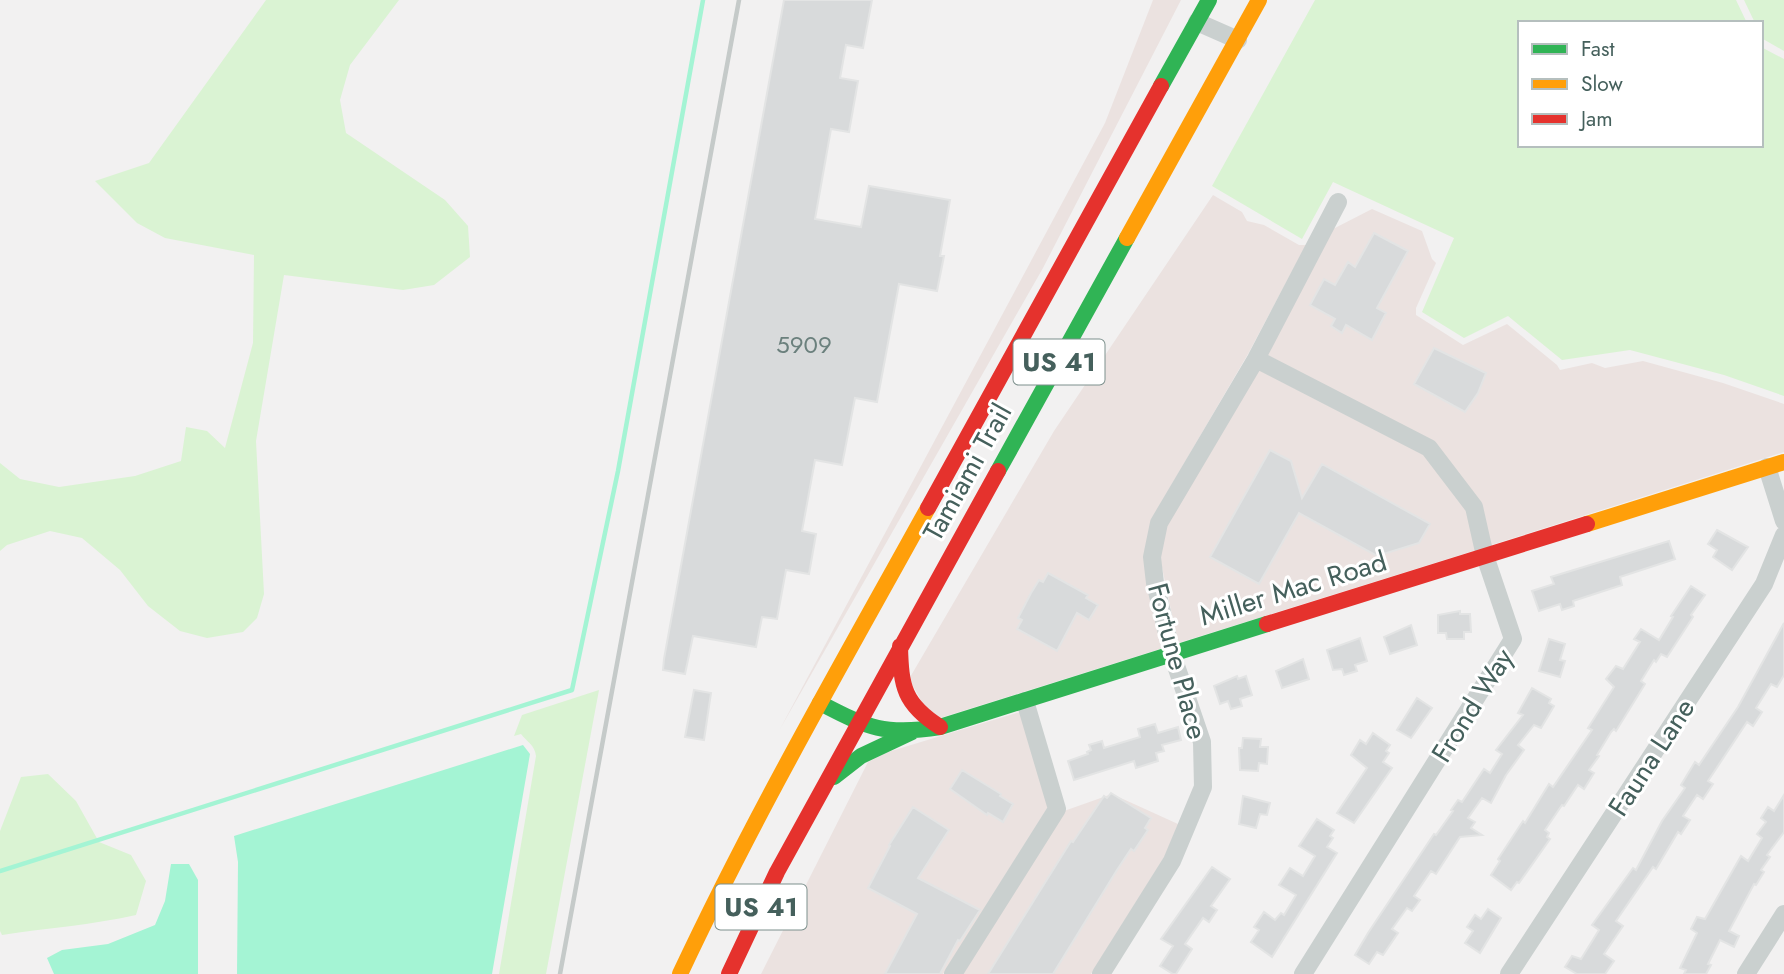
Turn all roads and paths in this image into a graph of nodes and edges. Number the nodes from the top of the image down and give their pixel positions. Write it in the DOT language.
graph roads {
  1 [pos="1209,0"];
  2 [pos="1259,0"];
  3 [pos="1197,22"];
  4 [pos="1238,40"];
  5 [pos="1338,202"];
  6 [pos="1255,359"];
  7 [pos="1775,464"];
  8 [pos="1784,521"];
  9 [pos="1784,535"];
  10 [pos="1485,556"];
  11 [pos="901,646"];
  12 [pos="1172,654"];
  13 [pos="1025,701"];
  14 [pos="820,703"];
  15 [pos="858,723"];
  16 [pos="940,727"];
  17 [pos="912,732"];
  18 [pos="824,785"];
  19 [pos="1784,914"];
  20 [pos="680,974"];
  21 [pos="729,974"];
  22 [pos="953,974"];
  23 [pos="1101,974"];
  24 [pos="1303,974"];
  25 [pos="1509,974"];
  26 [pos="1746,974"];
  1 -- 3 [label="main road, Tamiami Trail / US 41"];
  2 -- 4 [label="main road, Tamiami Trail / US 41"];
  3 -- 4 [label="street"];
  3 -- 14 [label="main road, Tamiami Trail / US 41"];
  4 -- 11 [label="main road, Tamiami Trail / US 41"];
  5 -- 6 [label="street, Fortune Place"];
  6 -- 10 [label="street, Frond Way"];
  6 -- 12 [label="street, Fortune Place"];
  7 -- 8 [label="street"];
  7 -- 10 [label="main road, Miller Mac Road"];
  9 -- 25 [label="street, Fauna Lane"];
  10 -- 12 [label="main road, Miller Mac Road"];
  10 -- 24 [label="street, Frond Way"];
  11 -- 15 [label="main road, Tamiami Trail / US 41"];
  11 -- 16 [label="main road"];
  12 -- 13 [label="main road, Miller Mac Road"];
  12 -- 23 [label="street, Fortune Place"];
  13 -- 16 [label="main road, Miller Mac Road"];
  13 -- 22 [label="street"];
  14 -- 15 [label="main road, Miller Mac Road"];
  14 -- 20 [label="main road, Tamiami Trail / US 41"];
  15 -- 17 [label="main road, Miller Mac Road"];
  15 -- 18 [label="main road, Tamiami Trail / US 41"];
  16 -- 17 [label="main road, Miller Mac Road"];
  17 -- 18 [label="main road"];
  18 -- 21 [label="main road, Tamiami Trail / US 41"];
  19 -- 26 [label="street"];
}
